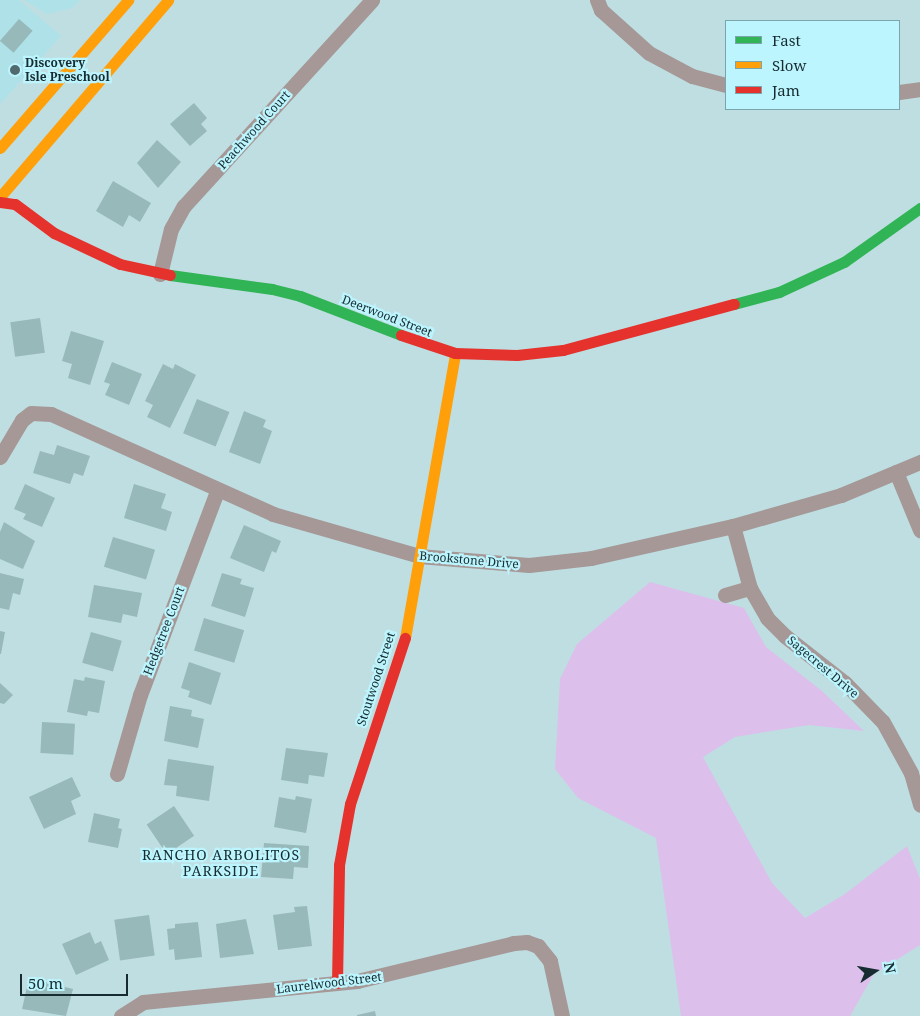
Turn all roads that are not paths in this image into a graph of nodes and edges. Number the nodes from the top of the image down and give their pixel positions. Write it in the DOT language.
graph roads {
  1 [pos="128,0"];
  2 [pos="168,0"];
  3 [pos="372,0"];
  4 [pos="596,0"];
  5 [pos="725,84"];
  6 [pos="920,89"];
  7 [pos="900,92"];
  8 [pos="0,148"];
  9 [pos="10,177"];
  10 [pos="0,196"];
  11 [pos="0,202"];
  12 [pos="16,204"];
  13 [pos="920,208"];
  14 [pos="160,274"];
  15 [pos="455,353"];
  16 [pos="0,456"];
  17 [pos="920,462"];
  18 [pos="896,472"];
  19 [pos="218,491"];
  20 [pos="733,526"];
  21 [pos="920,530"];
  22 [pos="419,556"];
  23 [pos="750,588"];
  24 [pos="725,596"];
  25 [pos="117,774"];
  26 [pos="920,805"];
  27 [pos="336,984"];
  28 [pos="121,1016"];
  29 [pos="562,1016"];
  1 -- 8 [label="street"];
  2 -- 9 [label="street"];
  3 -- 14 [label="street, Peachwood Court"];
  4 -- 5 [label="street"];
  6 -- 7 [label="street"];
  9 -- 10 [label="street"];
  9 -- 12 [label="street"];
  11 -- 12 [label="street"];
  12 -- 14 [label="street, Deerwood Street"];
  13 -- 15 [label="street, Deerwood Street"];
  14 -- 15 [label="street, Deerwood Street"];
  15 -- 22 [label="street, Stoutwood Street"];
  16 -- 19 [label="street, Brookstone Drive"];
  17 -- 18 [label="street, Brookstone Drive"];
  18 -- 20 [label="street, Brookstone Drive"];
  18 -- 21 [label="street"];
  19 -- 22 [label="street, Brookstone Drive"];
  19 -- 25 [label="street, Hedgetree Court"];
  20 -- 22 [label="street, Brookstone Drive"];
  20 -- 23 [label="street, Sagecrest Drive"];
  22 -- 27 [label="street, Stoutwood Street"];
  23 -- 24 [label="street"];
  23 -- 26 [label="street, Sagecrest Drive"];
  27 -- 28 [label="street, Laurelwood Street"];
  27 -- 29 [label="street, Laurelwood Street"];
}
